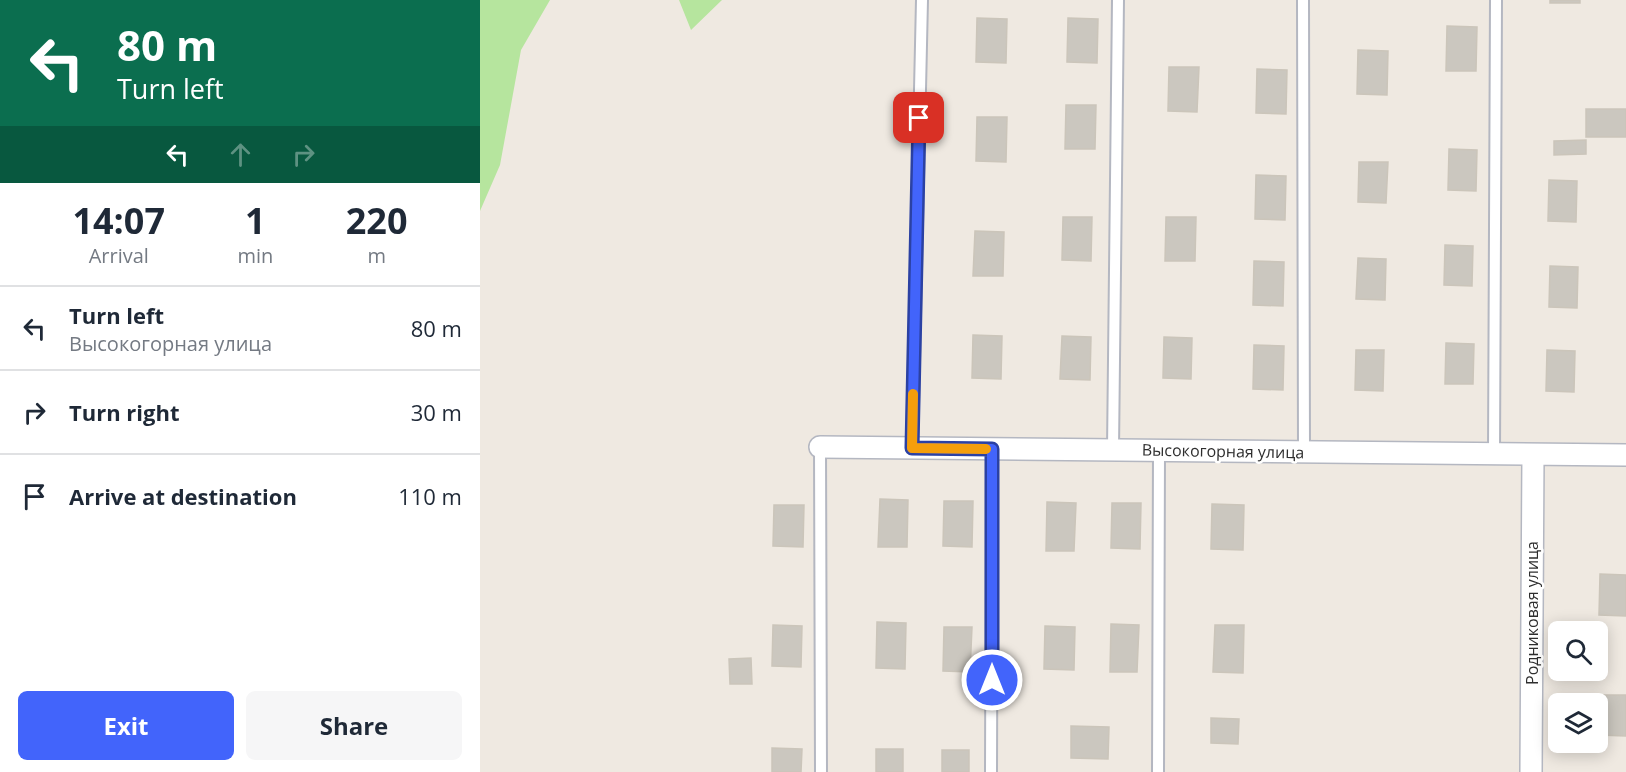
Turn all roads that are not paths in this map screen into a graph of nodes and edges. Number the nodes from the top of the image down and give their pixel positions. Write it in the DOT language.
graph roads {
  1 [pos="922,0"];
  2 [pos="1118,0"];
  3 [pos="1303,0"];
  4 [pos="1496,0"];
  5 [pos="820,447"];
  6 [pos="912,448"];
  7 [pos="992,449"];
  8 [pos="1113,450"];
  9 [pos="1160,451"];
  10 [pos="1304,452"];
  11 [pos="1494,454"];
  12 [pos="1533,454"];
  13 [pos="1626,455"];
  14 [pos="821,772"];
  15 [pos="991,772"];
  16 [pos="1158,772"];
  17 [pos="1531,772"];
  1 -- 6 [label="lane"];
  2 -- 8 [label="lane"];
  3 -- 10 [label="lane"];
  4 -- 11 [label="lane"];
  5 -- 6 [label="street, Высокогорная улица"];
  5 -- 14 [label="lane"];
  6 -- 7 [label="street, Высокогорная улица"];
  7 -- 8 [label="street, Высокогорная улица"];
  7 -- 15 [label="lane"];
  8 -- 9 [label="street, Высокогорная улица"];
  9 -- 10 [label="street, Высокогорная улица"];
  9 -- 16 [label="lane"];
  10 -- 11 [label="street, Высокогорная улица"];
  11 -- 12 [label="street, Высокогорная улица"];
  12 -- 13 [label="street, Высокогорная улица"];
  12 -- 17 [label="street, Родниковая улица"];
}
